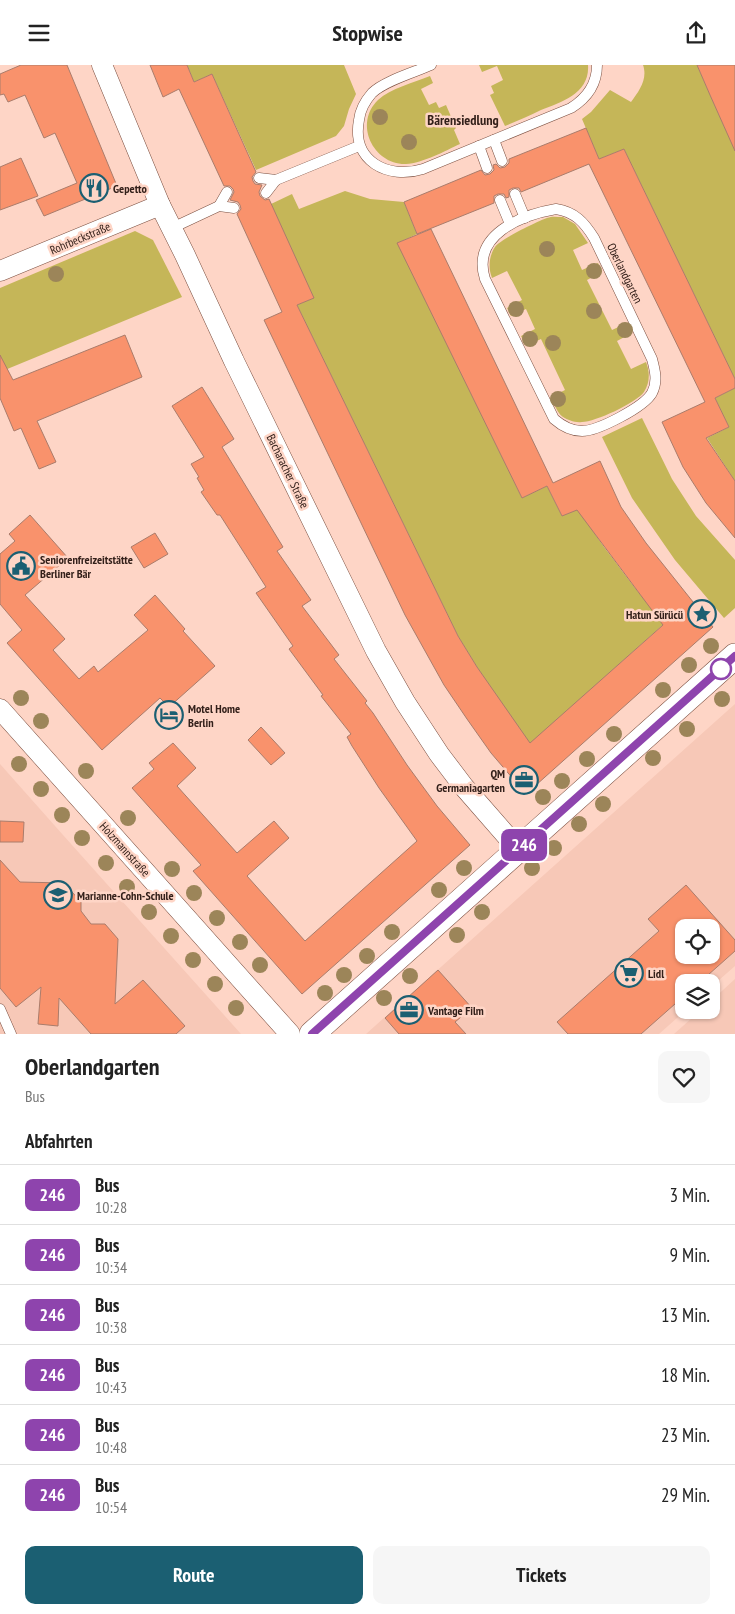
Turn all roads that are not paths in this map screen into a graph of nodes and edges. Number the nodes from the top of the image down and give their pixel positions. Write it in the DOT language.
graph roads {
  1 [pos="102,65"];
  2 [pos="431,65"];
  3 [pos="598,65"];
  4 [pos="494,140"];
  5 [pos="359,146"];
  6 [pos="478,146"];
  7 [pos="502,161"];
  8 [pos="487,168"];
  9 [pos="259,178"];
  10 [pos="276,180"];
  11 [pos="227,192"];
  12 [pos="266,193"];
  13 [pos="515,194"];
  14 [pos="500,200"];
  15 [pos="160,205"];
  16 [pos="219,206"];
  17 [pos="234,208"];
  18 [pos="525,218"];
  19 [pos="510,224"];
  20 [pos="172,228"];
  21 [pos="0,271"];
  22 [pos="735,656"];
  23 [pos="0,709"];
  24 [pos="519,849"];
  25 [pos="0,1009"];
  26 [pos="11,1034"];
  27 [pos="290,1034"];
  28 [pos="312,1034"];
  1 -- 15 [label="street, Bacharacher Straße"];
  2 -- 5 [label="lane"];
  3 -- 4 [label="lane"];
  4 -- 6 [label="lane"];
  4 -- 7 [label="lane"];
  5 -- 6 [label="lane"];
  5 -- 10 [label="lane"];
  6 -- 8 [label="lane"];
  9 -- 10 [label="lane"];
  10 -- 12 [label="lane"];
  11 -- 16 [label="lane"];
  13 -- 18 [label="lane"];
  14 -- 19 [label="lane"];
  15 -- 20 [label="street, Bacharacher Straße"];
  15 -- 21 [label="street, Rohrbeckstraße"];
  16 -- 17 [label="lane"];
  16 -- 20 [label="lane"];
  18 -- 19 [label="lane, Oberlandgarten"];
  18 -- 19 [label="lane, Oberlandgarten"];
  20 -- 24 [label="street, Bacharacher Straße"];
  22 -- 24 [label="street"];
  23 -- 27 [label="street, Holzmannstraße"];
  24 -- 28 [label="street"];
  25 -- 26 [label="lane"];
}
